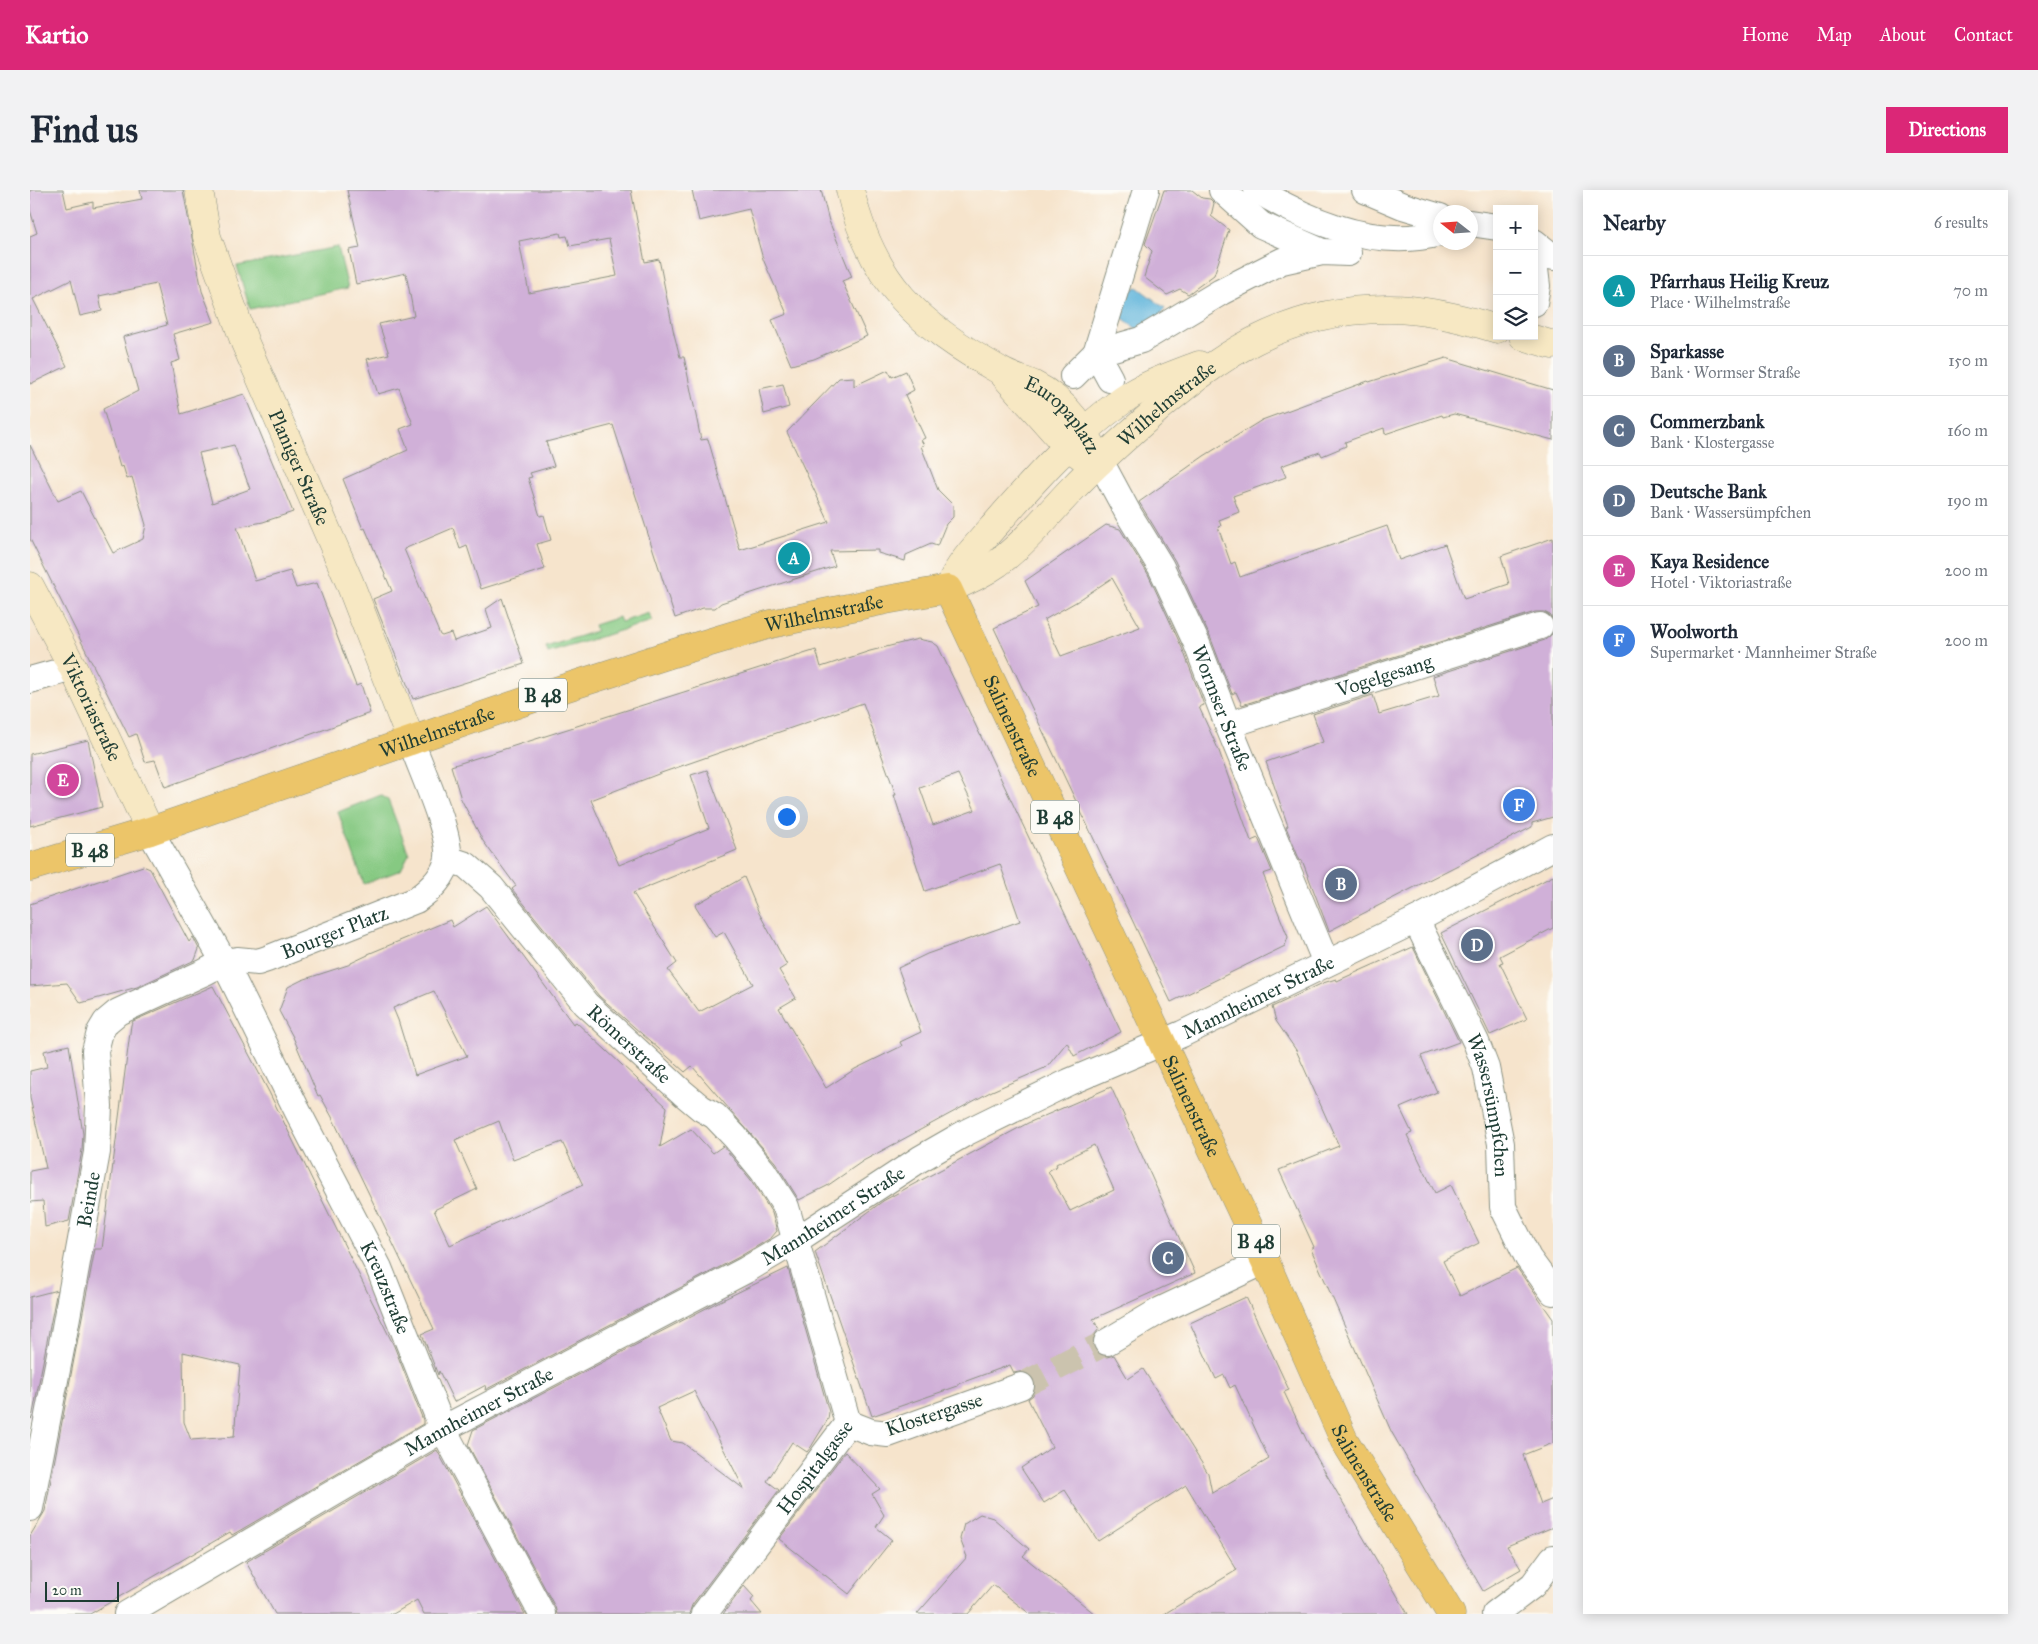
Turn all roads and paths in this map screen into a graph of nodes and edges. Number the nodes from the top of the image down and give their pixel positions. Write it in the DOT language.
graph roads {
  1 [pos="199,190"];
  2 [pos="850,190"];
  3 [pos="1146,190"];
  4 [pos="1222,190"];
  5 [pos="1257,190"];
  6 [pos="1365,190"];
  7 [pos="1402,206"];
  8 [pos="1433,215"];
  9 [pos="1478,224"];
  10 [pos="1493,226"];
  11 [pos="1433,235"];
  12 [pos="1394,239"];
  13 [pos="1538,245"];
  14 [pos="1322,252"];
  15 [pos="1348,252"];
  16 [pos="1553,257"];
  17 [pos="1493,328"];
  18 [pos="1537,340"];
  19 [pos="1553,345"];
  20 [pos="1096,353"];
  21 [pos="1228,354"];
  22 [pos="1073,376"];
  23 [pos="1110,379"];
  24 [pos="1076,439"];
  25 [pos="1100,461"];
  26 [pos="970,553"];
  27 [pos="30,586"];
  28 [pos="948,589"];
  29 [pos="906,596"];
  30 [pos="1540,626"];
  31 [pos="73,668"];
  32 [pos="30,680"];
  33 [pos="1228,725"];
  34 [pos="411,741"];
  35 [pos="150,831"];
  36 [pos="1553,847"];
  37 [pos="448,859"];
  38 [pos="30,868"];
  39 [pos="1416,920"];
  40 [pos="224,962"];
  41 [pos="1326,963"];
  42 [pos="1162,1044"];
  43 [pos="795,1241"];
  44 [pos="1265,1261"];
  45 [pos="1553,1292"];
  46 [pos="1107,1342"];
  47 [pos="1021,1386"];
  48 [pos="848,1423"];
  49 [pos="443,1429"];
  50 [pos="30,1508"];
  51 [pos="1553,1558"];
  52 [pos="127,1614"];
  53 [pos="542,1614"];
  54 [pos="704,1614"];
  55 [pos="1451,1614"];
  56 [pos="1495,1614"];
  1 -- 34 [label="street, Planiger Straße"];
  2 -- 24 [label="street, Europaplatz"];
  3 -- 20 [label="street"];
  4 -- 14 [label="street"];
  5 -- 12 [label="street"];
  6 -- 7 [label="street"];
  7 -- 8 [label="street"];
  7 -- 12 [label="street"];
  9 -- 10 [label="street"];
  11 -- 12 [label="street"];
  13 -- 16 [label="street"];
  14 -- 15 [label="street"];
  14 -- 20 [label="street"];
  17 -- 21 [label="street, Wilhelmstraße"];
  18 -- 19 [label="street"];
  20 -- 22 [label="street"];
  20 -- 23 [label="street"];
  21 -- 24 [label="street, Wilhelmstraße"];
  21 -- 25 [label="street, Wilhelmstraße"];
  24 -- 25 [label="street, Europaplatz"];
  24 -- 26 [label="street, Wilhelmstraße"];
  25 -- 28 [label="street, Wilhelmstraße"];
  25 -- 33 [label="street, Wormser Straße"];
  26 -- 28 [label="street, Wilhelmstraße"];
  26 -- 29 [label="street, Wilhelmstraße"];
  27 -- 31 [label="street, Viktoriastraße"];
  28 -- 29 [label="main road, Wilhelmstraße / B 48"];
  28 -- 42 [label="main road, Salinenstraße / B 48"];
  29 -- 34 [label="main road, Wilhelmstraße / B 48"];
  30 -- 33 [label="street, Vogelgesang"];
  31 -- 32 [label="street"];
  31 -- 35 [label="street, Viktoriastraße"];
  33 -- 41 [label="street, Wormser Straße"];
  34 -- 35 [label="main road, Wilhelmstraße / B 48"];
  34 -- 37 [label="street"];
  35 -- 38 [label="main road, Wilhelmstraße / B 48"];
  35 -- 40 [label="street"];
  36 -- 39 [label="street, Mannheimer Straße"];
  37 -- 40 [label="street, Bourger Platz"];
  37 -- 43 [label="street, Römerstraße"];
  39 -- 41 [label="street, Mannheimer Straße"];
  39 -- 45 [label="street, Wassersümpfchen"];
  40 -- 49 [label="street, Kreuzstraße"];
  40 -- 50 [label="street, Beinde"];
  41 -- 42 [label="street, Mannheimer Straße"];
  42 -- 43 [label="street, Mannheimer Straße"];
  42 -- 44 [label="main road, Salinenstraße / B 48"];
  43 -- 48 [label="street, Hospitalgasse"];
  43 -- 49 [label="street, Mannheimer Straße"];
  44 -- 46 [label="street"];
  44 -- 55 [label="main road, Salinenstraße / B 48"];
  47 -- 48 [label="street, Klostergasse"];
  48 -- 54 [label="street, Hospitalgasse"];
  49 -- 52 [label="street, Mannheimer Straße"];
  49 -- 53 [label="street, Kreuzstraße"];
  51 -- 56 [label="street"];
}
